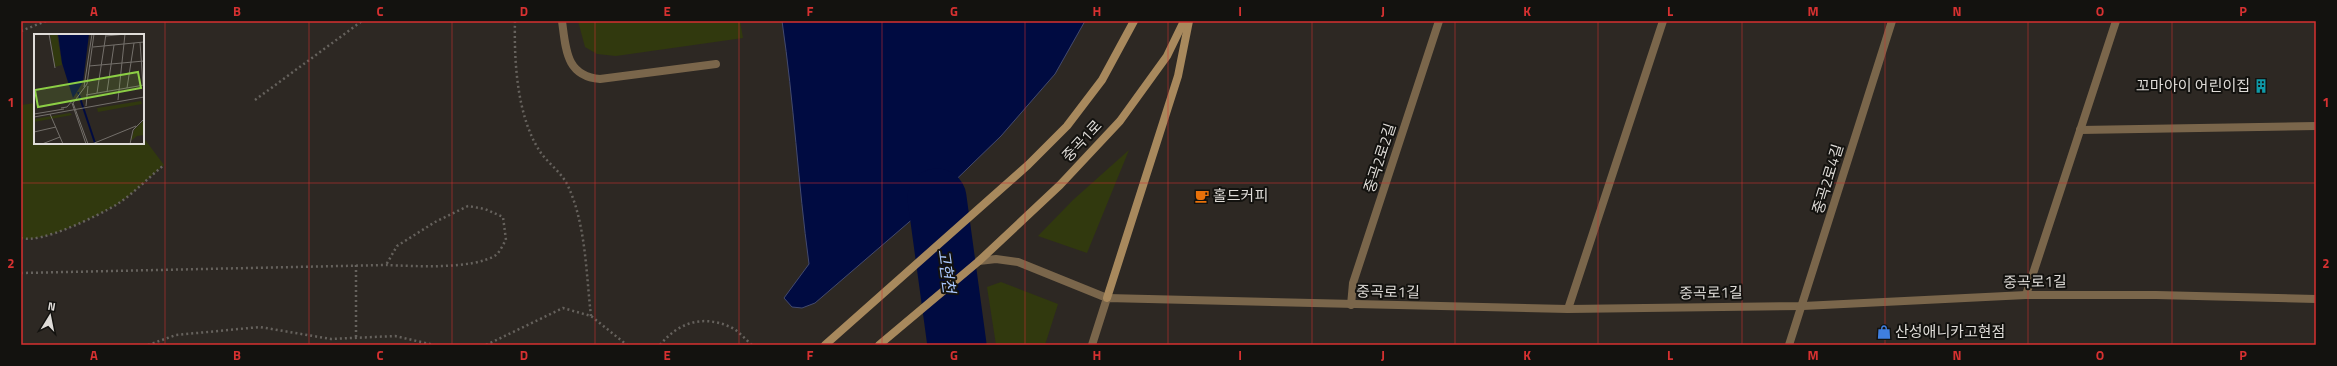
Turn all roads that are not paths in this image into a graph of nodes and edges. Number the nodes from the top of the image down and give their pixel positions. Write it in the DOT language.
graph roads {
  1 [pos="562,21"];
  2 [pos="1134,21"];
  3 [pos="1184,21"];
  4 [pos="1189,21"];
  5 [pos="1439,21"];
  6 [pos="1663,21"];
  7 [pos="1892,21"];
  8 [pos="2116,21"];
  9 [pos="716,64"];
  10 [pos="2316,126"];
  11 [pos="2080,130"];
  12 [pos="979,261"];
  13 [pos="2026,295"];
  14 [pos="1107,298"];
  15 [pos="2316,299"];
  16 [pos="1351,305"];
  17 [pos="1803,306"];
  18 [pos="1568,308"];
  19 [pos="825,345"];
  20 [pos="879,345"];
  21 [pos="1092,345"];
  22 [pos="1789,345"];
  1 -- 9 [label="street"];
  2 -- 19 [label="street, 중곡1로"];
  3 -- 12 [label="street, 중곡1로"];
  4 -- 14 [label="street"];
  5 -- 16 [label="street, 중곡2로2길"];
  6 -- 18 [label="street"];
  7 -- 17 [label="street, 중곡2로4길"];
  8 -- 11 [label="street"];
  10 -- 11 [label="street"];
  11 -- 13 [label="street"];
  12 -- 14 [label="street"];
  12 -- 20 [label="street, 중곡1로"];
  13 -- 15 [label="street, 중곡로1길"];
  13 -- 17 [label="street, 중곡로1길"];
  14 -- 16 [label="street, 중곡로1길"];
  14 -- 21 [label="street"];
  16 -- 18 [label="street, 중곡로1길"];
  17 -- 18 [label="street, 중곡로1길"];
  17 -- 22 [label="street, 중곡2로4길"];
}
